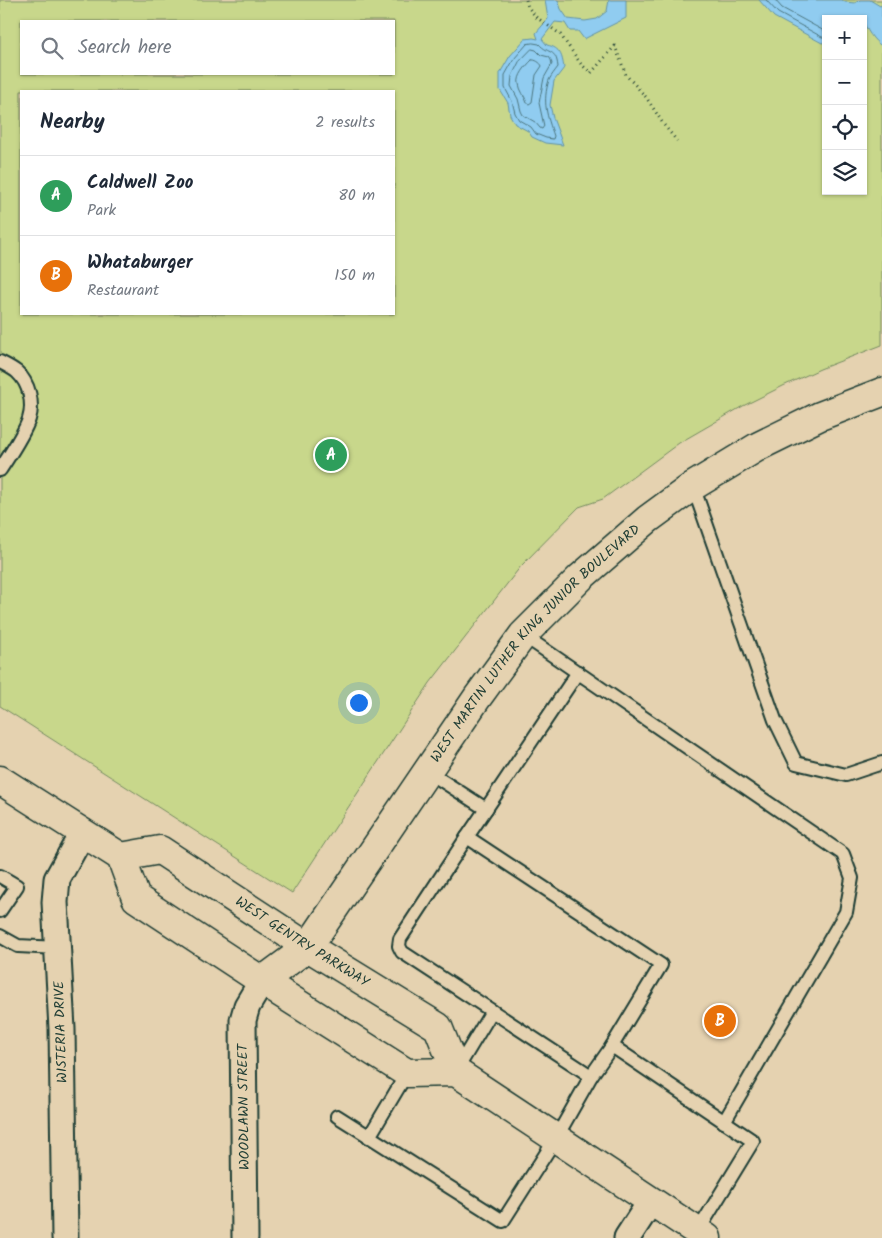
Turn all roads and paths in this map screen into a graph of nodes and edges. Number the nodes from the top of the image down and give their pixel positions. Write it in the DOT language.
graph roads {
  1 [pos="526,0"];
  2 [pos="676,141"];
  3 [pos="0,362"];
  4 [pos="882,392"];
  5 [pos="0,470"];
  6 [pos="693,486"];
  7 [pos="523,635"];
  8 [pos="578,672"];
  9 [pos="882,763"];
  10 [pos="427,771"];
  11 [pos="0,780"];
  12 [pos="486,809"];
  13 [pos="82,832"];
  14 [pos="467,837"];
  15 [pos="121,857"];
  16 [pos="0,876"];
  17 [pos="0,911"];
  18 [pos="0,936"];
  19 [pos="308,947"];
  20 [pos="58,948"];
  21 [pos="262,981"];
  22 [pos="492,1011"];
  23 [pos="612,1046"];
  24 [pos="456,1072"];
  25 [pos="407,1073"];
  26 [pos="592,1076"];
  27 [pos="336,1116"];
  28 [pos="724,1122"];
  29 [pos="369,1137"];
  30 [pos="556,1138"];
  31 [pos="650,1201"];
  32 [pos="702,1235"];
  33 [pos="65,1238"];
  34 [pos="245,1238"];
  35 [pos="626,1238"];
  1 -- 2 [label="path"];
  3 -- 5 [label="lane"];
  4 -- 6 [label="main road, WEST MARTIN LUTHER KING JUNIOR BOULEVARD"];
  6 -- 7 [label="main road, WEST MARTIN LUTHER KING JUNIOR BOULEVARD"];
  6 -- 9 [label="lane"];
  7 -- 8 [label="lane"];
  7 -- 10 [label="main road, WEST MARTIN LUTHER KING JUNIOR BOULEVARD"];
  8 -- 12 [label="lane"];
  8 -- 28 [label="lane"];
  10 -- 12 [label="lane"];
  10 -- 19 [label="main road, WEST MARTIN LUTHER KING JUNIOR BOULEVARD"];
  11 -- 13 [label="main road"];
  12 -- 14 [label="lane"];
  13 -- 15 [label="main road"];
  13 -- 20 [label="street, WISTERIA DRIVE"];
  14 -- 22 [label="lane"];
  14 -- 23 [label="lane"];
  15 -- 19 [label="main road, WEST GENTRY PARKWAY"];
  15 -- 21 [label="main road"];
  16 -- 17 [label="lane"];
  18 -- 20 [label="lane"];
  19 -- 21 [label="main road, WEST MARTIN LUTHER KING JUNIOR BOULEVARD"];
  19 -- 24 [label="main road, WEST GENTRY PARKWAY"];
  20 -- 33 [label="street, WISTERIA DRIVE"];
  21 -- 25 [label="main road"];
  21 -- 34 [label="street, WOODLAWN STREET"];
  22 -- 24 [label="lane"];
  22 -- 26 [label="lane"];
  23 -- 26 [label="lane"];
  23 -- 28 [label="lane"];
  24 -- 25 [label="main road"];
  24 -- 30 [label="main road"];
  25 -- 29 [label="lane"];
  26 -- 30 [label="lane"];
  27 -- 29 [label="lane"];
  28 -- 32 [label="lane"];
  29 -- 30 [label="lane"];
  30 -- 31 [label="main road"];
  31 -- 32 [label="main road"];
  31 -- 35 [label="street"];
}
